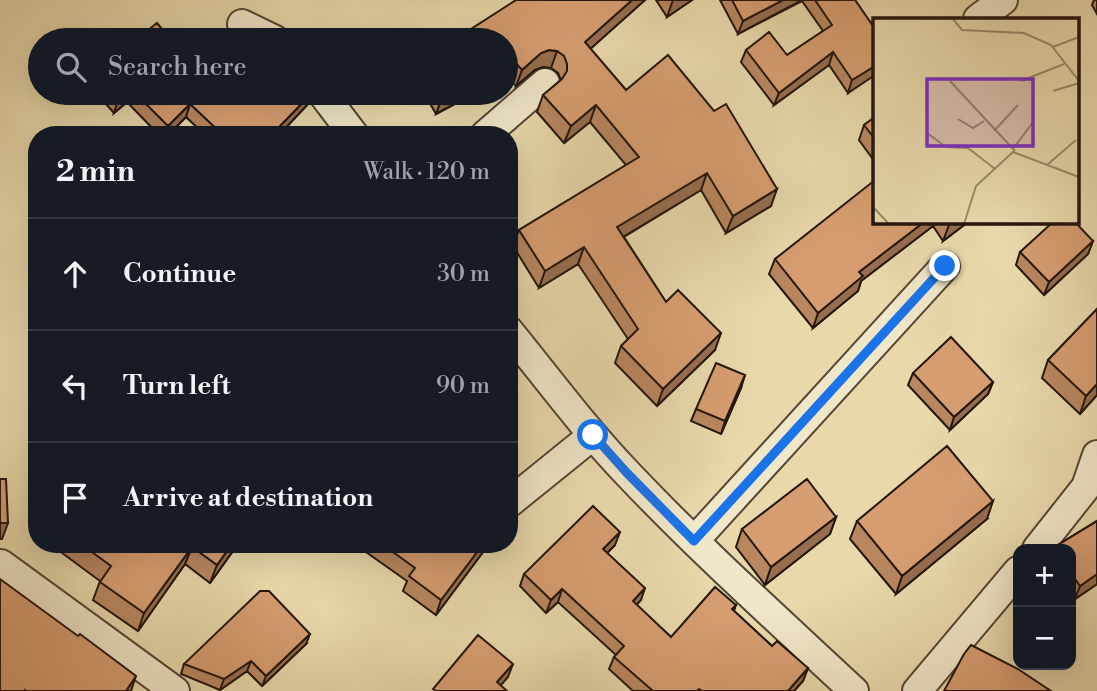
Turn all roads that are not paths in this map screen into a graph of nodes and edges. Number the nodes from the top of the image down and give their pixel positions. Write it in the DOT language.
graph roads {
  1 [pos="1003,0"];
  2 [pos="979,18"];
  3 [pos="242,24"];
  4 [pos="250,28"];
  5 [pos="545,83"];
  6 [pos="331,105"];
  7 [pos="347,126"];
  8 [pos="495,126"];
  9 [pos="945,266"];
  10 [pos="518,342"];
  11 [pos="593,435"];
  12 [pos="1097,455"];
  13 [pos="518,496"];
  14 [pos="694,541"];
  15 [pos="1041,544"];
  16 [pos="1,564"];
  17 [pos="1013,577"];
  18 [pos="175,691"];
  19 [pos="854,691"];
  20 [pos="918,691"];
  1 -- 2 [label="street"];
  3 -- 4 [label="street"];
  5 -- 8 [label="street"];
  6 -- 7 [label="street"];
  9 -- 14 [label="street"];
  10 -- 11 [label="street"];
  11 -- 13 [label="street"];
  11 -- 14 [label="street"];
  12 -- 15 [label="street"];
  14 -- 19 [label="street"];
  16 -- 18 [label="street"];
  17 -- 20 [label="street"];
}
